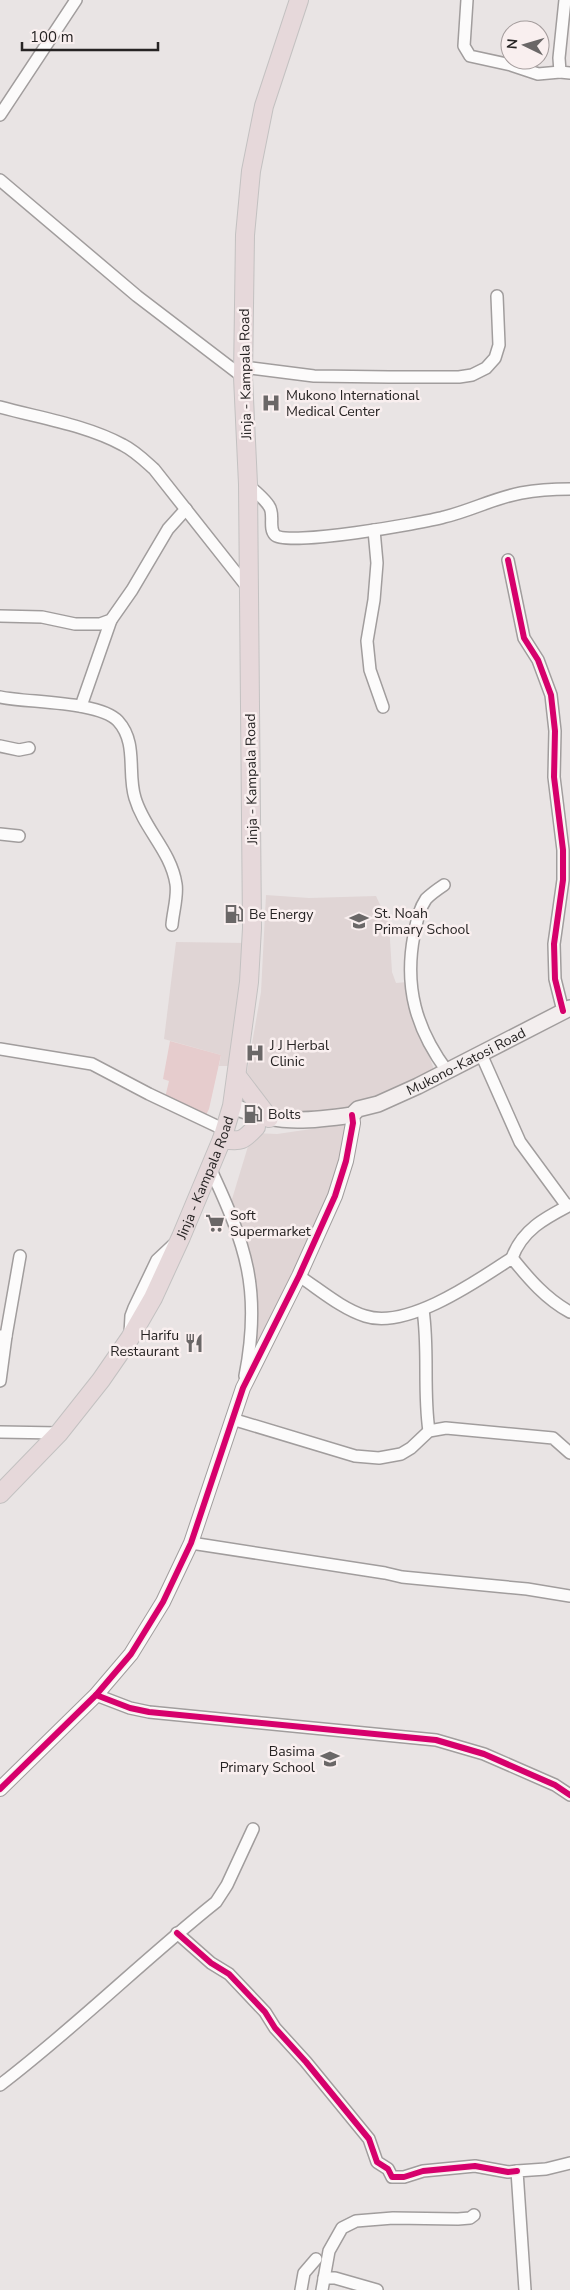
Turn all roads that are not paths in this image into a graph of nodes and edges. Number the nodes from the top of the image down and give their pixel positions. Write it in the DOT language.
graph roads {
  1 [pos="76,0"];
  2 [pos="298,0"];
  3 [pos="468,0"];
  4 [pos="565,0"];
  5 [pos="565,72"];
  6 [pos="0,115"];
  7 [pos="0,180"];
  8 [pos="497,296"];
  9 [pos="243,372"];
  10 [pos="0,407"];
  11 [pos="248,484"];
  12 [pos="570,490"];
  13 [pos="186,509"];
  14 [pos="374,530"];
  15 [pos="508,560"];
  16 [pos="248,588"];
  17 [pos="0,616"];
  18 [pos="111,620"];
  19 [pos="0,697"];
  20 [pos="81,706"];
  21 [pos="384,707"];
  22 [pos="0,746"];
  23 [pos="29,748"];
  24 [pos="0,834"];
  25 [pos="19,836"];
  26 [pos="444,885"];
  27 [pos="172,925"];
  28 [pos="567,1010"];
  29 [pos="0,1049"];
  30 [pos="481,1054"];
  31 [pos="446,1071"];
  32 [pos="237,1076"];
  33 [pos="354,1116"];
  34 [pos="263,1122"];
  35 [pos="227,1123"];
  36 [pos="210,1168"];
  37 [pos="569,1205"];
  38 [pos="20,1256"];
  39 [pos="512,1258"];
  40 [pos="299,1276"];
  41 [pos="423,1310"];
  42 [pos="570,1312"];
  43 [pos="3,1336"];
  44 [pos="0,1381"];
  45 [pos="243,1388"];
  46 [pos="232,1419"];
  47 [pos="430,1431"];
  48 [pos="0,1432"];
  49 [pos="59,1433"];
  50 [pos="570,1453"];
  51 [pos="0,1494"];
  52 [pos="191,1543"];
  53 [pos="570,1596"];
  54 [pos="96,1695"];
  55 [pos="0,1789"];
  56 [pos="570,1795"];
  57 [pos="253,1829"];
  58 [pos="177,1933"];
  59 [pos="0,2085"];
  60 [pos="570,2163"];
  61 [pos="517,2171"];
  62 [pos="474,2215"];
  63 [pos="316,2260"];
  64 [pos="324,2278"];
  65 [pos="301,2290"];
  66 [pos="322,2290"];
  67 [pos="377,2290"];
  68 [pos="525,2290"];
  1 -- 6 [label="street"];
  2 -- 9 [label="highway, Jinja - Kampala Road"];
  3 -- 5 [label="street"];
  4 -- 5 [label="street"];
  7 -- 9 [label="street"];
  8 -- 9 [label="street"];
  9 -- 11 [label="highway, Jinja - Kampala Road"];
  10 -- 13 [label="street"];
  11 -- 14 [label="street"];
  11 -- 16 [label="highway, Jinja - Kampala Road"];
  12 -- 14 [label="street"];
  13 -- 16 [label="street"];
  13 -- 18 [label="street"];
  14 -- 21 [label="street"];
  15 -- 28 [label="street"];
  16 -- 32 [label="highway, Jinja - Kampala Road"];
  17 -- 18 [label="street"];
  18 -- 20 [label="street"];
  19 -- 20 [label="street"];
  20 -- 27 [label="street"];
  22 -- 23 [label="street"];
  24 -- 25 [label="street"];
  26 -- 31 [label="street"];
  28 -- 30 [label="main road, Mukono-Katosi Road"];
  29 -- 35 [label="street"];
  30 -- 31 [label="main road, Mukono-Katosi Road"];
  30 -- 37 [label="street"];
  31 -- 33 [label="main road, Mukono-Katosi Road"];
  32 -- 34 [label="highway"];
  32 -- 35 [label="highway, Jinja - Kampala Road"];
  33 -- 34 [label="main road, Mukono-Katosi Road"];
  33 -- 40 [label="street"];
  34 -- 35 [label="main road, Mukono-Katosi Road"];
  34 -- 35 [label="highway"];
  35 -- 36 [label="highway, Jinja - Kampala Road"];
  36 -- 45 [label="street"];
  36 -- 49 [label="highway, Jinja - Kampala Road"];
  37 -- 39 [label="street"];
  38 -- 43 [label="street"];
  39 -- 41 [label="street"];
  39 -- 42 [label="street"];
  40 -- 41 [label="street"];
  40 -- 45 [label="street"];
  41 -- 47 [label="street"];
  43 -- 44 [label="street"];
  45 -- 46 [label="street"];
  46 -- 47 [label="street"];
  46 -- 52 [label="street"];
  47 -- 50 [label="street"];
  48 -- 49 [label="street"];
  49 -- 51 [label="highway, Jinja - Kampala Road"];
  52 -- 53 [label="street"];
  52 -- 54 [label="street"];
  54 -- 55 [label="street"];
  54 -- 56 [label="street"];
  57 -- 58 [label="street"];
  58 -- 59 [label="street"];
  58 -- 61 [label="street"];
  60 -- 61 [label="street"];
  61 -- 68 [label="street"];
  62 -- 64 [label="street"];
  63 -- 65 [label="street"];
  64 -- 66 [label="street"];
  64 -- 67 [label="street"];
}
